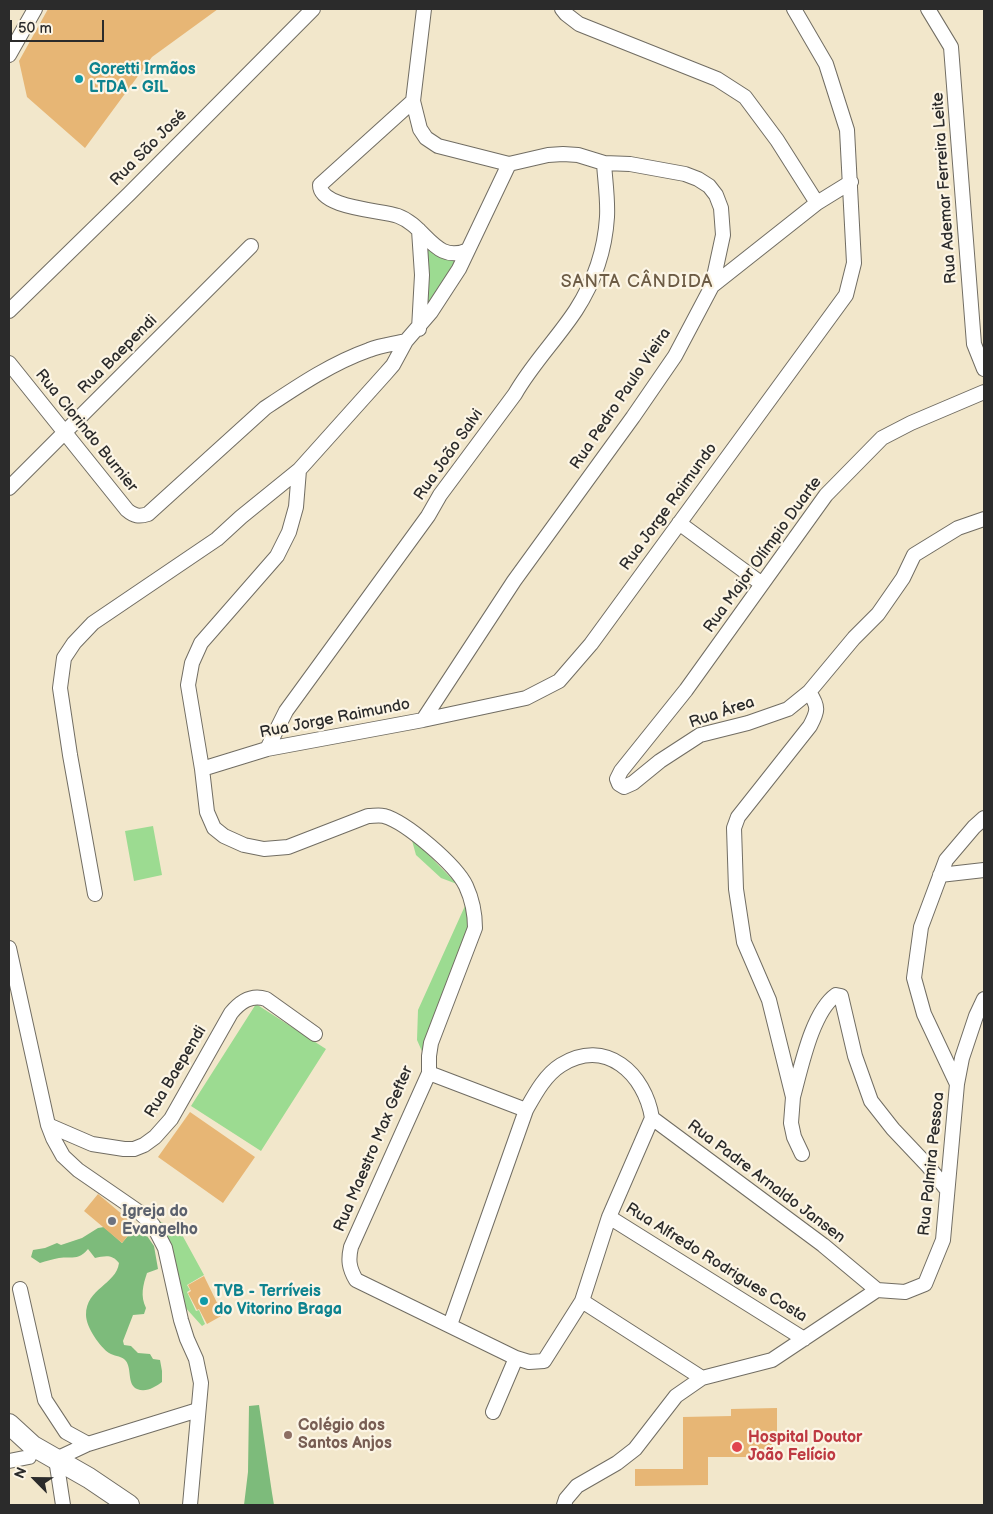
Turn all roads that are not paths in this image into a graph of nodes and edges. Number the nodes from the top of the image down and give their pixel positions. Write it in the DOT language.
graph roads {
  1 [pos="35,9"];
  2 [pos="313,9"];
  3 [pos="424,9"];
  4 [pos="562,9"];
  5 [pos="794,9"];
  6 [pos="928,9"];
  7 [pos="9,55"];
  8 [pos="413,101"];
  9 [pos="604,163"];
  10 [pos="509,164"];
  11 [pos="851,182"];
  12 [pos="817,203"];
  13 [pos="419,230"];
  14 [pos="251,246"];
  15 [pos="468,250"];
  16 [pos="712,286"];
  17 [pos="9,311"];
  18 [pos="419,329"];
  19 [pos="406,341"];
  20 [pos="9,364"];
  21 [pos="984,369"];
  22 [pos="984,392"];
  23 [pos="64,434"];
  24 [pos="299,470"];
  25 [pos="9,488"];
  26 [pos="984,519"];
  27 [pos="679,523"];
  28 [pos="762,584"];
  29 [pos="809,692"];
  30 [pos="422,720"];
  31 [pos="267,749"];
  32 [pos="202,768"];
  33 [pos="624,787"];
  34 [pos="984,818"];
  35 [pos="984,870"];
  36 [pos="940,875"];
  37 [pos="95,894"];
  38 [pos="9,948"];
  39 [pos="984,999"];
  40 [pos="316,1034"];
  41 [pos="429,1073"];
  42 [pos="957,1084"];
  43 [pos="793,1097"];
  44 [pos="526,1110"];
  45 [pos="652,1118"];
  46 [pos="48,1125"];
  47 [pos="802,1154"];
  48 [pos="947,1190"];
  49 [pos="609,1217"];
  50 [pos="20,1289"];
  51 [pos="877,1290"];
  52 [pos="582,1301"];
  53 [pos="450,1325"];
  54 [pos="804,1338"];
  55 [pos="516,1358"];
  56 [pos="702,1378"];
  57 [pos="198,1410"];
  58 [pos="493,1412"];
  59 [pos="9,1424"];
  60 [pos="88,1444"];
  61 [pos="33,1446"];
  62 [pos="56,1459"];
  63 [pos="9,1461"];
  64 [pos="63,1505"];
  65 [pos="129,1505"];
  66 [pos="190,1505"];
  67 [pos="564,1505"];
  1 -- 7 [label="street"];
  2 -- 17 [label="street, Rua São José"];
  3 -- 8 [label="street, Rua Pedro Paulo Vieira"];
  4 -- 12 [label="street"];
  5 -- 11 [label="street, Rua Jorge Raimundo"];
  6 -- 21 [label="street, Rua Ademar Ferreira Leite"];
  8 -- 10 [label="street, Rua Pedro Paulo Vieira"];
  8 -- 13 [label="street"];
  9 -- 10 [label="street, Rua Pedro Paulo Vieira"];
  9 -- 16 [label="street, Rua Pedro Paulo Vieira"];
  9 -- 31 [label="street, Rua João Salvi"];
  10 -- 15 [label="street"];
  11 -- 12 [label="street"];
  11 -- 27 [label="street, Rua Jorge Raimundo"];
  12 -- 16 [label="street"];
  13 -- 15 [label="street"];
  13 -- 18 [label="street"];
  14 -- 23 [label="street, Rua Baependi"];
  15 -- 18 [label="street"];
  16 -- 30 [label="street, Rua Pedro Paulo Vieira"];
  18 -- 19 [label="street"];
  19 -- 23 [label="street, Rua Clorindo Burnier"];
  19 -- 24 [label="street"];
  20 -- 23 [label="street, Rua Clorindo Burnier"];
  22 -- 28 [label="street, Rua Major Olímpio Duarte"];
  23 -- 25 [label="street, Rua Baependi"];
  24 -- 32 [label="street, Rua Maestro Max Gefter"];
  24 -- 37 [label="street"];
  26 -- 29 [label="street, Rua Área"];
  27 -- 28 [label="street"];
  27 -- 30 [label="street, Rua Jorge Raimundo"];
  28 -- 33 [label="street, Rua Major Olímpio Duarte"];
  29 -- 33 [label="street, Rua Área"];
  29 -- 43 [label="street"];
  30 -- 31 [label="street, Rua Jorge Raimundo"];
  31 -- 32 [label="street, Rua Jorge Raimundo"];
  32 -- 41 [label="street, Rua Maestro Max Gefter"];
  34 -- 36 [label="street"];
  35 -- 36 [label="street"];
  36 -- 42 [label="street"];
  38 -- 46 [label="street"];
  39 -- 42 [label="street, Rua Palmira Pessoa"];
  40 -- 46 [label="street, Rua Baependi"];
  41 -- 44 [label="street"];
  41 -- 53 [label="street, Rua Maestro Max Gefter"];
  42 -- 48 [label="street, Rua Palmira Pessoa"];
  43 -- 47 [label="street"];
  43 -- 48 [label="street"];
  44 -- 45 [label="street"];
  44 -- 53 [label="street"];
  45 -- 49 [label="street"];
  45 -- 51 [label="street, Rua Padre Arnaldo Jansen"];
  46 -- 57 [label="street"];
  48 -- 51 [label="street, Rua Palmira Pessoa"];
  49 -- 52 [label="street"];
  49 -- 54 [label="street, Rua Alfredo Rodrigues Costa"];
  50 -- 60 [label="street"];
  51 -- 54 [label="street"];
  52 -- 55 [label="street"];
  52 -- 56 [label="street"];
  53 -- 55 [label="street"];
  54 -- 56 [label="street"];
  55 -- 58 [label="street"];
  56 -- 67 [label="street"];
  57 -- 60 [label="street"];
  57 -- 66 [label="street"];
  59 -- 61 [label="main road"];
  60 -- 62 [label="street"];
  61 -- 62 [label="main road"];
  61 -- 63 [label="street"];
  62 -- 64 [label="street"];
  62 -- 65 [label="main road"];
}
